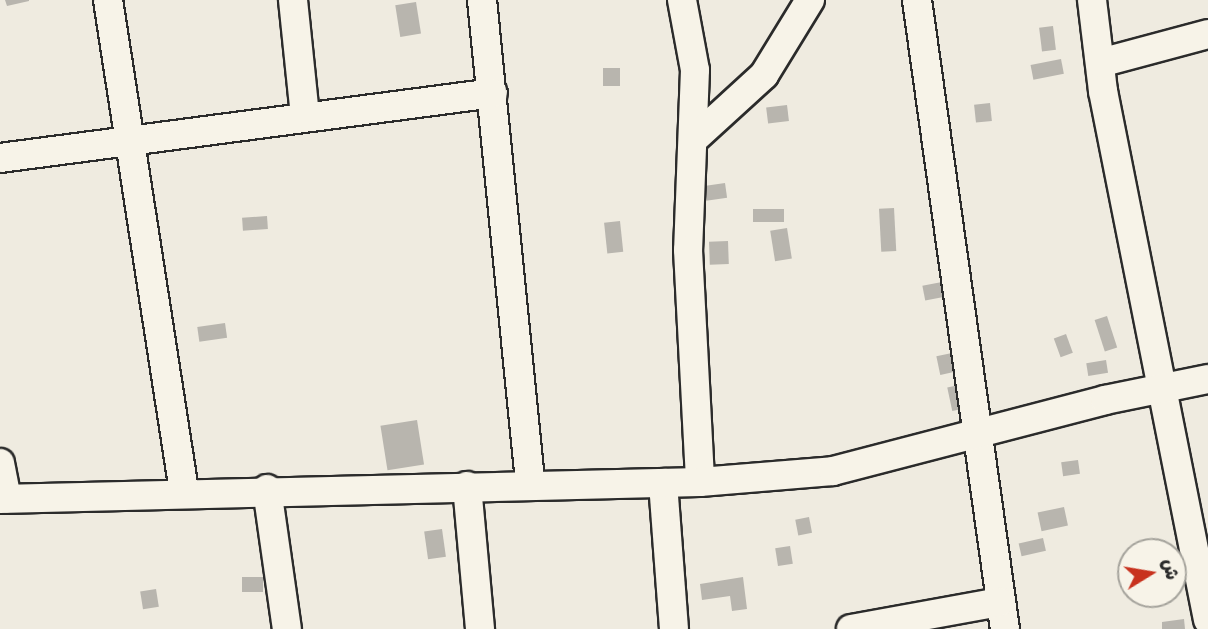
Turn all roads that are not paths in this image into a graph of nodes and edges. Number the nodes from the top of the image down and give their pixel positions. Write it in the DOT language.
graph roads {
  1 [pos="108,0"];
  2 [pos="293,0"];
  3 [pos="482,0"];
  4 [pos="682,0"];
  5 [pos="810,0"];
  6 [pos="918,0"];
  7 [pos="1092,0"];
  8 [pos="1208,34"];
  9 [pos="1100,63"];
  10 [pos="493,93"];
  11 [pos="305,117"];
  12 [pos="694,139"];
  13 [pos="128,143"];
  14 [pos="0,158"];
  15 [pos="1208,379"];
  16 [pos="1163,387"];
  17 [pos="975,436"];
  18 [pos="0,463"];
  19 [pos="700,482"];
  20 [pos="663,483"];
  21 [pos="530,485"];
  22 [pos="467,486"];
  23 [pos="267,489"];
  24 [pos="184,492"];
  25 [pos="3,498"];
  26 [pos="1003,615"];
  27 [pos="1208,620"];
  28 [pos="286,629"];
  29 [pos="480,629"];
  30 [pos="674,629"];
  31 [pos="851,629"];
  1 -- 13 [label="street"];
  2 -- 11 [label="street"];
  3 -- 10 [label="street"];
  4 -- 12 [label="street"];
  5 -- 12 [label="street"];
  6 -- 17 [label="street"];
  7 -- 9 [label="street"];
  8 -- 9 [label="street"];
  9 -- 16 [label="street"];
  10 -- 11 [label="street"];
  10 -- 21 [label="street"];
  11 -- 13 [label="street"];
  12 -- 19 [label="street"];
  13 -- 14 [label="street"];
  13 -- 24 [label="street"];
  15 -- 16 [label="street"];
  16 -- 17 [label="street"];
  16 -- 27 [label="street"];
  17 -- 19 [label="street"];
  17 -- 26 [label="street"];
  18 -- 25 [label="street"];
  19 -- 20 [label="street"];
  20 -- 21 [label="street"];
  20 -- 30 [label="street"];
  21 -- 22 [label="street"];
  22 -- 23 [label="street"];
  22 -- 29 [label="street"];
  23 -- 24 [label="street"];
  23 -- 28 [label="street"];
  24 -- 25 [label="street"];
  26 -- 31 [label="street"];
}
